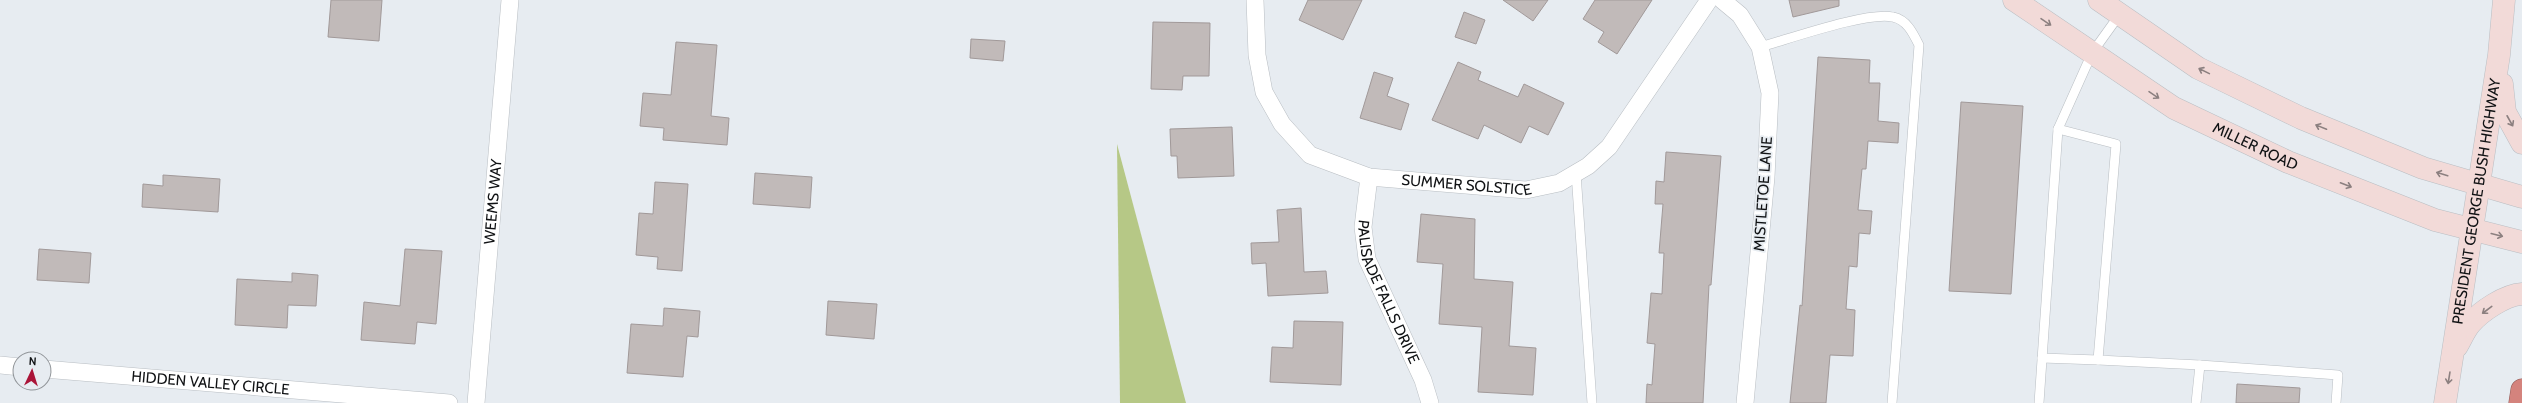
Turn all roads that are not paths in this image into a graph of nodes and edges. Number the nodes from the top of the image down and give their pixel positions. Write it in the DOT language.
graph roads {
  1 [pos="510,0"];
  2 [pos="1255,0"];
  3 [pos="1709,0"];
  4 [pos="1722,0"];
  5 [pos="2014,0"];
  6 [pos="2099,0"];
  7 [pos="2504,0"];
  8 [pos="2120,14"];
  9 [pos="1760,47"];
  10 [pos="2092,53"];
  11 [pos="2499,55"];
  12 [pos="2058,129"];
  13 [pos="2522,143"];
  14 [pos="1576,173"];
  15 [pos="1369,177"];
  16 [pos="2480,185"];
  17 [pos="2522,197"];
  18 [pos="2472,229"];
  19 [pos="2522,242"];
  20 [pos="2522,294"];
  21 [pos="2453,352"];
  22 [pos="2042,358"];
  23 [pos="2098,360"];
  24 [pos="0,365"];
  25 [pos="2200,365"];
  26 [pos="12,366"];
  27 [pos="52,370"];
  28 [pos="2522,390"];
  29 [pos="449,403"];
  30 [pos="476,403"];
  31 [pos="1430,403"];
  32 [pos="1592,403"];
  33 [pos="1745,403"];
  34 [pos="1892,403"];
  35 [pos="2039,403"];
  36 [pos="2196,403"];
  37 [pos="2336,403"];
  38 [pos="2445,403"];
  39 [pos="2520,403"];
  1 -- 30 [label="street, WEEMS WAY"];
  2 -- 15 [label="street, SUMMER SOLSTICE"];
  3 -- 14 [label="street, SUMMER SOLSTICE"];
  4 -- 9 [label="street, MISTLETOE LANE"];
  5 -- 10 [label="main road, MILLER ROAD, one-way"];
  6 -- 8 [label="main road"];
  7 -- 11 [label="main road, PRESIDENT GEORGE BUSH HIGHWAY"];
  8 -- 10 [label="lane"];
  16 -- 8 [label="main road, one-way"];
  9 -- 33 [label="street, MISTLETOE LANE"];
  9 -- 34 [label="lane"];
  10 -- 12 [label="lane"];
  10 -- 18 [label="main road, MILLER ROAD, one-way"];
  11 -- 13 [label="main road, one-way"];
  11 -- 16 [label="main road, PRESIDENT GEORGE BUSH HIGHWAY"];
  12 -- 22 [label="lane"];
  12 -- 23 [label="lane"];
  14 -- 15 [label="street, SUMMER SOLSTICE"];
  14 -- 32 [label="lane"];
  15 -- 31 [label="street, PALISADE FALLS DRIVE"];
  16 -- 17 [label="main road"];
  16 -- 18 [label="main road, PRESIDENT GEORGE BUSH HIGHWAY"];
  18 -- 19 [label="main road, MILLER ROAD, one-way"];
  18 -- 21 [label="main road, PRESIDENT GEORGE BUSH HIGHWAY"];
  20 -- 21 [label="main road, one-way"];
  21 -- 38 [label="main road, PRESIDENT GEORGE BUSH HIGHWAY, one-way"];
  22 -- 23 [label="lane"];
  22 -- 35 [label="lane"];
  23 -- 25 [label="lane"];
  24 -- 26 [label="street"];
  25 -- 36 [label="lane"];
  25 -- 37 [label="lane"];
  27 -- 29 [label="street, HIDDEN VALLEY CIRCLE"];
  28 -- 39 [label="highway"];
}
